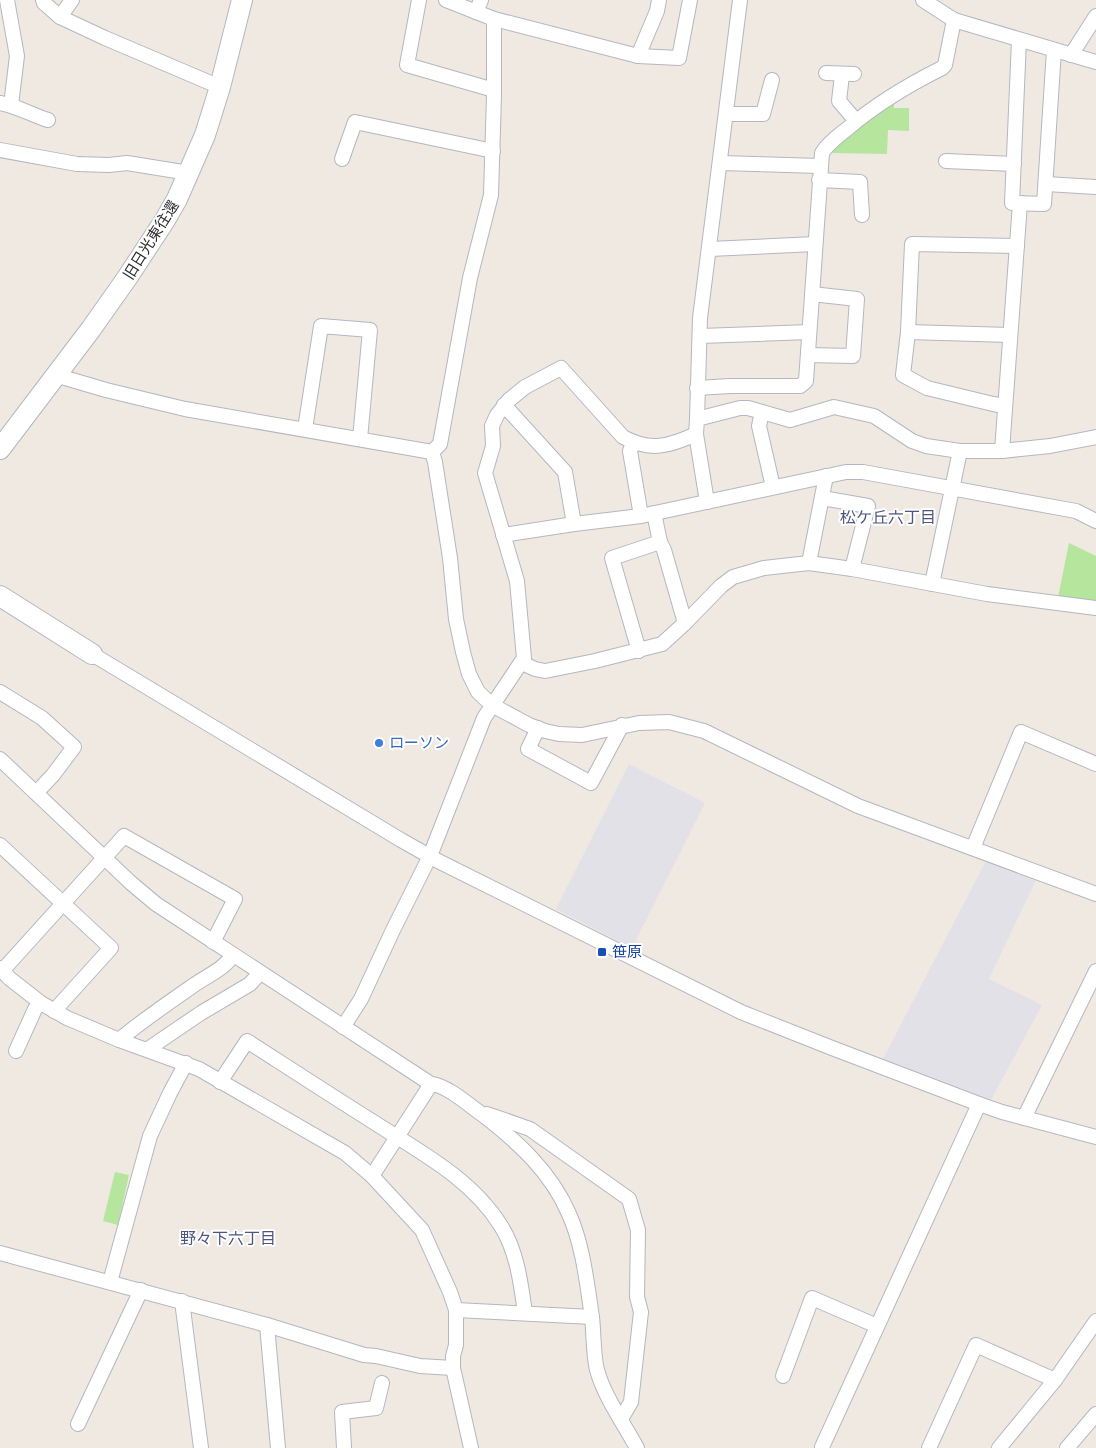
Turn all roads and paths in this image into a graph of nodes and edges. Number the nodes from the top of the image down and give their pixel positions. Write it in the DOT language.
graph roads {
  1 [pos="7,0"];
  2 [pos="43,0"];
  3 [pos="72,0"];
  4 [pos="242,0"];
  5 [pos="419,0"];
  6 [pos="446,0"];
  7 [pos="659,0"];
  8 [pos="690,0"];
  9 [pos="740,0"];
  10 [pos="923,0"];
  11 [pos="478,6"];
  12 [pos="1096,16"];
  13 [pos="60,17"];
  14 [pos="494,19"];
  15 [pos="954,20"];
  16 [pos="1019,40"];
  17 [pos="1054,50"];
  18 [pos="1071,55"];
  19 [pos="638,56"];
  20 [pos="1096,62"];
  21 [pos="826,73"];
  22 [pos="772,80"];
  23 [pos="220,88"];
  24 [pos="494,90"];
  25 [pos="6,104"];
  26 [pos="726,114"];
  27 [pos="48,120"];
  28 [pos="856,121"];
  29 [pos="0,150"];
  30 [pos="493,151"];
  31 [pos="342,159"];
  32 [pos="946,161"];
  33 [pos="720,163"];
  34 [pos="1014,164"];
  35 [pos="189,173"];
  36 [pos="820,173"];
  37 [pos="1046,184"];
  38 [pos="1096,186"];
  39 [pos="1020,204"];
  40 [pos="862,215"];
  41 [pos="815,244"];
  42 [pos="1017,246"];
  43 [pos="710,249"];
  44 [pos="812,294"];
  45 [pos="808,332"];
  46 [pos="908,332"];
  47 [pos="1010,334"];
  48 [pos="700,336"];
  49 [pos="808,355"];
  50 [pos="55,375"];
  51 [pos="697,388"];
  52 [pos="504,405"];
  53 [pos="1005,406"];
  54 [pos="762,412"];
  55 [pos="697,419"];
  56 [pos="305,429"];
  57 [pos="696,434"];
  58 [pos="1096,437"];
  59 [pos="360,439"];
  60 [pos="633,443"];
  61 [pos="0,449"];
  62 [pos="1002,450"];
  63 [pos="960,451"];
  64 [pos="432,452"];
  65 [pos="826,476"];
  66 [pos="772,487"];
  67 [pos="953,488"];
  68 [pos="822,498"];
  69 [pos="707,502"];
  70 [pos="647,515"];
  71 [pos="1096,521"];
  72 [pos="574,524"];
  73 [pos="503,535"];
  74 [pos="660,542"];
  75 [pos="809,563"];
  76 [pos="852,569"];
  77 [pos="932,584"];
  78 [pos="0,596"];
  79 [pos="1096,608"];
  80 [pos="685,623"];
  81 [pos="639,651"];
  82 [pos="92,654"];
  83 [pos="522,663"];
  84 [pos="0,692"];
  85 [pos="492,705"];
  86 [pos="622,725"];
  87 [pos="538,728"];
  88 [pos="0,759"];
  89 [pos="1096,764"];
  90 [pos="36,793"];
  91 [pos="0,845"];
  92 [pos="973,848"];
  93 [pos="430,856"];
  94 [pos="105,859"];
  95 [pos="1096,894"];
  96 [pos="64,904"];
  97 [pos="213,942"];
  98 [pos="233,955"];
  99 [pos="1,969"];
  100 [pos="1096,971"];
  101 [pos="260,973"];
  102 [pos="41,1003"];
  103 [pos="54,1010"];
  104 [pos="343,1027"];
  105 [pos="119,1040"];
  106 [pos="148,1050"];
  107 [pos="16,1051"];
  108 [pos="186,1063"];
  109 [pos="220,1082"];
  110 [pos="431,1084"];
  111 [pos="979,1104"];
  112 [pos="477,1111"];
  113 [pos="1024,1118"];
  114 [pos="1096,1137"];
  115 [pos="397,1138"];
  116 [pos="372,1176"];
  117 [pos="0,1253"];
  118 [pos="110,1282"];
  119 [pos="141,1290"];
  120 [pos="182,1301"];
  121 [pos="456,1310"];
  122 [pos="525,1313"];
  123 [pos="592,1317"];
  124 [pos="1095,1324"];
  125 [pos="267,1325"];
  126 [pos="877,1326"];
  127 [pos="453,1368"];
  128 [pos="783,1376"];
  129 [pos="1055,1380"];
  130 [pos="382,1383"];
  131 [pos="1096,1414"];
  132 [pos="621,1418"];
  133 [pos="78,1424"];
  134 [pos="822,1447"];
  135 [pos="200,1448"];
  136 [pos="278,1448"];
  137 [pos="344,1448"];
  138 [pos="471,1448"];
  139 [pos="637,1448"];
  140 [pos="929,1448"];
  141 [pos="999,1448"];
  142 [pos="1067,1448"];
  1 -- 25 [label="street"];
  2 -- 13 [label="street"];
  3 -- 13 [label="street"];
  4 -- 23 [label="street, 旧日光東往還"];
  5 -- 24 [label="street"];
  6 -- 11 [label="street"];
  7 -- 19 [label="street"];
  8 -- 19 [label="street"];
  9 -- 26 [label="street"];
  10 -- 15 [label="street"];
  11 -- 14 [label="street"];
  12 -- 18 [label="street"];
  13 -- 23 [label="street"];
  14 -- 19 [label="street"];
  14 -- 24 [label="street"];
  15 -- 16 [label="street"];
  15 -- 28 [label="street"];
  16 -- 17 [label="street"];
  16 -- 34 [label="street"];
  17 -- 18 [label="street"];
  17 -- 37 [label="street"];
  18 -- 20 [label="street"];
  21 -- 28 [label="street"];
  22 -- 26 [label="street"];
  23 -- 35 [label="street, 旧日光東往還"];
  24 -- 30 [label="street"];
  25 -- 27 [label="street"];
  26 -- 33 [label="street"];
  28 -- 36 [label="street"];
  29 -- 35 [label="street"];
  30 -- 31 [label="street"];
  30 -- 64 [label="street"];
  32 -- 34 [label="street"];
  33 -- 36 [label="street"];
  33 -- 43 [label="street"];
  34 -- 39 [label="street"];
  35 -- 50 [label="street, 旧日光東往還"];
  36 -- 40 [label="street"];
  36 -- 41 [label="street"];
  37 -- 38 [label="street"];
  37 -- 39 [label="street"];
  39 -- 42 [label="street"];
  41 -- 43 [label="street"];
  41 -- 44 [label="street"];
  42 -- 46 [label="street"];
  42 -- 47 [label="street"];
  43 -- 48 [label="street"];
  44 -- 45 [label="street"];
  44 -- 49 [label="street"];
  45 -- 48 [label="street"];
  45 -- 49 [label="street"];
  46 -- 47 [label="street"];
  46 -- 53 [label="street"];
  47 -- 53 [label="street"];
  48 -- 51 [label="street"];
  49 -- 51 [label="street"];
  50 -- 56 [label="street"];
  50 -- 61 [label="street, 旧日光東往還"];
  51 -- 55 [label="street"];
  52 -- 60 [label="street"];
  52 -- 72 [label="street"];
  52 -- 73 [label="street"];
  53 -- 62 [label="street"];
  54 -- 55 [label="street"];
  54 -- 63 [label="street"];
  54 -- 66 [label="street"];
  55 -- 57 [label="street"];
  56 -- 59 [label="street"];
  56 -- 59 [label="street"];
  57 -- 60 [label="street"];
  57 -- 69 [label="street"];
  58 -- 62 [label="street"];
  59 -- 64 [label="street"];
  60 -- 70 [label="street"];
  62 -- 63 [label="street"];
  63 -- 67 [label="street"];
  64 -- 85 [label="street"];
  65 -- 66 [label="street"];
  65 -- 67 [label="street"];
  65 -- 68 [label="street"];
  66 -- 69 [label="street"];
  67 -- 71 [label="street"];
  67 -- 77 [label="street"];
  68 -- 75 [label="street"];
  68 -- 76 [label="street"];
  69 -- 70 [label="street"];
  70 -- 72 [label="street"];
  70 -- 74 [label="street"];
  72 -- 73 [label="street"];
  73 -- 83 [label="street"];
  74 -- 80 [label="street"];
  74 -- 81 [label="street"];
  75 -- 76 [label="street"];
  75 -- 80 [label="street"];
  76 -- 77 [label="street"];
  77 -- 79 [label="street"];
  78 -- 82 [label="street"];
  80 -- 81 [label="street"];
  81 -- 83 [label="street"];
  82 -- 93 [label="street"];
  83 -- 85 [label="street"];
  84 -- 90 [label="street"];
  85 -- 87 [label="street"];
  85 -- 93 [label="street"];
  86 -- 87 [label="street"];
  86 -- 87 [label="street"];
  86 -- 92 [label="street"];
  88 -- 90 [label="street"];
  89 -- 92 [label="street"];
  90 -- 94 [label="street"];
  91 -- 96 [label="street"];
  92 -- 95 [label="street"];
  93 -- 104 [label="street"];
  93 -- 111 [label="street"];
  94 -- 96 [label="street"];
  94 -- 97 [label="street"];
  94 -- 97 [label="street"];
  96 -- 99 [label="street"];
  96 -- 103 [label="street"];
  97 -- 98 [label="street"];
  98 -- 101 [label="street"];
  98 -- 105 [label="street"];
  99 -- 102 [label="street"];
  100 -- 113 [label="street"];
  101 -- 104 [label="street"];
  101 -- 106 [label="street"];
  102 -- 103 [label="street"];
  102 -- 107 [label="street"];
  103 -- 105 [label="street"];
  104 -- 110 [label="street"];
  105 -- 106 [label="street"];
  106 -- 108 [label="street"];
  108 -- 109 [label="street"];
  108 -- 118 [label="street"];
  109 -- 115 [label="street"];
  109 -- 116 [label="street"];
  110 -- 112 [label="street"];
  110 -- 115 [label="street"];
  111 -- 113 [label="street"];
  111 -- 126 [label="street"];
  112 -- 123 [label="street"];
  112 -- 132 [label="street"];
  113 -- 114 [label="street"];
  115 -- 116 [label="street"];
  115 -- 122 [label="street"];
  116 -- 121 [label="street"];
  117 -- 118 [label="street"];
  118 -- 119 [label="street"];
  119 -- 120 [label="street"];
  119 -- 133 [label="street"];
  120 -- 125 [label="street"];
  120 -- 135 [label="street"];
  121 -- 122 [label="street"];
  121 -- 127 [label="street"];
  122 -- 123 [label="street"];
  123 -- 132 [label="street"];
  124 -- 129 [label="street"];
  125 -- 127 [label="street"];
  125 -- 136 [label="street"];
  126 -- 128 [label="street"];
  126 -- 134 [label="street"];
  127 -- 138 [label="street"];
  129 -- 140 [label="street"];
  129 -- 141 [label="street"];
  130 -- 137 [label="street"];
  131 -- 142 [label="street"];
  132 -- 139 [label="street"];
}
